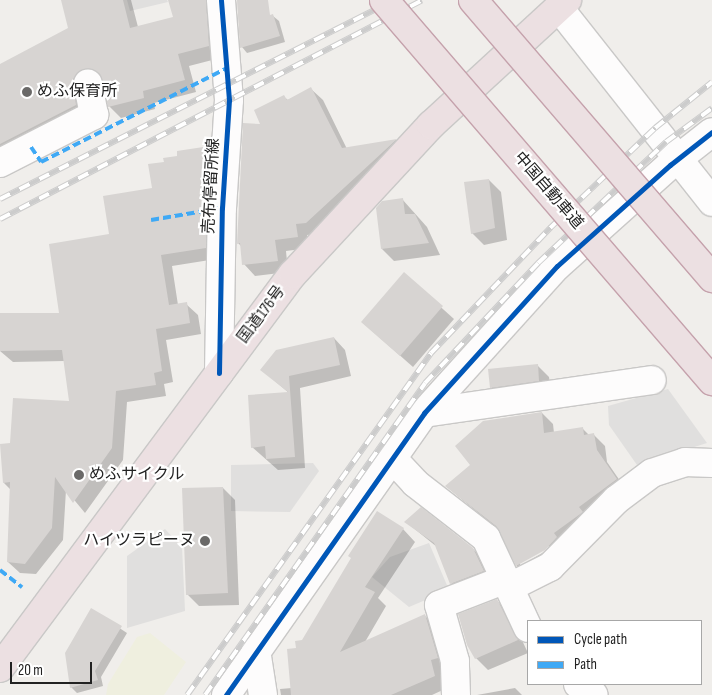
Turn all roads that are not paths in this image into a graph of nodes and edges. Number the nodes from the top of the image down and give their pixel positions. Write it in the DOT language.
graph roads {
  1 [pos="221,0"];
  2 [pos="384,0"];
  3 [pos="473,0"];
  4 [pos="563,4"];
  5 [pos="88,84"];
  6 [pos="712,132"];
  7 [pos="678,158"];
  8 [pos="0,163"];
  9 [pos="712,202"];
  10 [pos="712,278"];
  11 [pos="219,373"];
  12 [pos="652,380"];
  13 [pos="712,381"];
  14 [pos="424,413"];
  15 [pos="392,458"];
  16 [pos="712,463"];
  17 [pos="508,583"];
  18 [pos="527,626"];
  19 [pos="256,650"];
  20 [pos="0,668"];
  21 [pos="579,685"];
  22 [pos="226,695"];
  23 [pos="262,695"];
  24 [pos="456,695"];
  25 [pos="594,695"];
  1 -- 11 [label="street, 売布停留所線"];
  2 -- 13 [label="highway, 中国自動車道, bridge"];
  3 -- 10 [label="highway, bridge"];
  4 -- 7 [label="street"];
  4 -- 11 [label="highway, 国道176号"];
  5 -- 8 [label="street"];
  6 -- 7 [label="street"];
  7 -- 9 [label="street"];
  7 -- 14 [label="street"];
  11 -- 20 [label="highway, 国道176号"];
  12 -- 14 [label="street"];
  14 -- 15 [label="street"];
  15 -- 17 [label="street"];
  15 -- 19 [label="street"];
  16 -- 17 [label="street"];
  17 -- 18 [label="street"];
  17 -- 24 [label="street"];
  19 -- 22 [label="street"];
  19 -- 23 [label="street"];
  21 -- 25 [label="street"];
}
